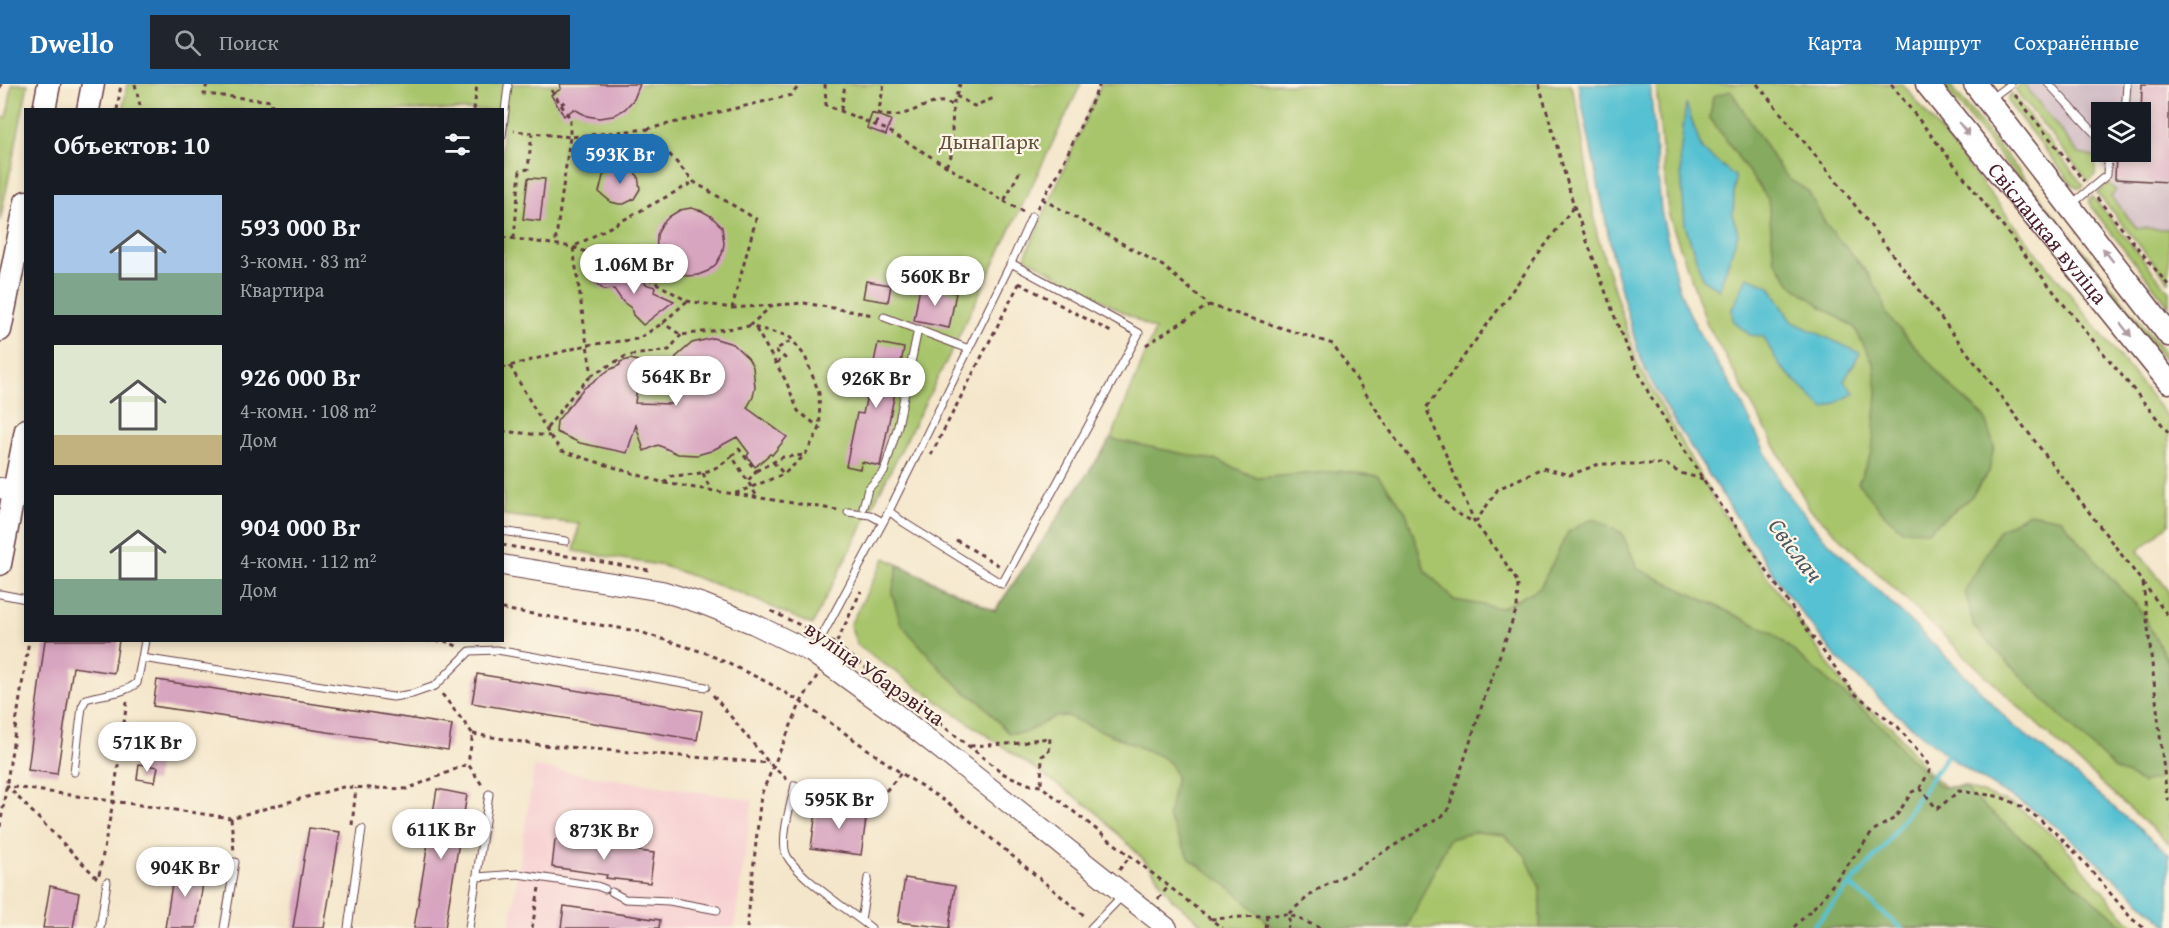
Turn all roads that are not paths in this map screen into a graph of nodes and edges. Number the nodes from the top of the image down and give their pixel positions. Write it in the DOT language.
graph roads {
  1 [pos="49,84"];
  2 [pos="93,84"];
  3 [pos="1927,84"];
  4 [pos="2010,84"];
  5 [pos="2049,84"];
  6 [pos="2127,84"];
  7 [pos="508,86"];
  8 [pos="1982,92"];
  9 [pos="2126,102"];
  10 [pos="44,108"];
  11 [pos="88,108"];
  12 [pos="504,120"];
  13 [pos="2091,129"];
  14 [pos="2108,162"];
  15 [pos="2070,206"];
  16 [pos="24,212"];
  17 [pos="1032,216"];
  18 [pos="1011,263"];
  19 [pos="884,317"];
  20 [pos="918,329"];
  21 [pos="0,330"];
  22 [pos="2169,335"];
  23 [pos="969,349"];
  24 [pos="2169,382"];
  25 [pos="24,438"];
  26 [pos="13,490"];
  27 [pos="863,507"];
  28 [pos="889,511"];
  29 [pos="848,512"];
  30 [pos="883,522"];
  31 [pos="504,531"];
  32 [pos="566,541"];
  33 [pos="0,564"];
  34 [pos="504,565"];
  35 [pos="0,594"];
  36 [pos="24,598"];
  37 [pos="145,642"];
  38 [pos="816,644"];
  39 [pos="142,658"];
  40 [pos="706,687"];
  41 [pos="74,772"];
  42 [pos="795,785"];
  43 [pos="489,794"];
  44 [pos="362,829"];
  45 [pos="235,862"];
  46 [pos="477,878"];
  47 [pos="868,878"];
  48 [pos="103,881"];
  49 [pos="1124,894"];
  50 [pos="717,910"];
  51 [pos="861,920"];
  52 [pos="1093,926"];
  53 [pos="100,928"];
  54 [pos="224,928"];
  55 [pos="348,928"];
  56 [pos="469,928"];
  57 [pos="871,928"];
  58 [pos="1167,928"];
  1 -- 10 [label="main road"];
  2 -- 11 [label="main road"];
  3 -- 24 [label="main road, Свіслацкая вуліца, one-way"];
  4 -- 8 [label="lane"];
  5 -- 13 [label="lane"];
  6 -- 9 [label="lane"];
  7 -- 12 [label="lane"];
  8 -- 15 [label="main road, Свіслацкая вуліца"];
  14 -- 15 [label="lane"];
  22 -- 15 [label="main road, Свіслацкая вуліца, one-way"];
  16 -- 21 [label="main road"];
  17 -- 18 [label="lane"];
  18 -- 23 [label="lane"];
  18 -- 28 [label="lane"];
  19 -- 20 [label="lane"];
  20 -- 23 [label="lane"];
  20 -- 27 [label="lane"];
  23 -- 28 [label="lane"];
  25 -- 26 [label="main road"];
  26 -- 33 [label="main road"];
  28 -- 30 [label="lane"];
  29 -- 30 [label="lane"];
  30 -- 38 [label="lane"];
  31 -- 32 [label="lane"];
  34 -- 38 [label="main road, вуліца Убарэвіча"];
  35 -- 36 [label="lane"];
  37 -- 39 [label="lane"];
  38 -- 49 [label="main road, вуліца Убарэвіча"];
  39 -- 40 [label="lane"];
  39 -- 41 [label="lane"];
  42 -- 51 [label="lane"];
  43 -- 46 [label="lane"];
  44 -- 55 [label="lane"];
  45 -- 54 [label="lane"];
  46 -- 50 [label="lane"];
  46 -- 56 [label="lane"];
  47 -- 51 [label="lane"];
  48 -- 53 [label="lane"];
  49 -- 52 [label="lane"];
  49 -- 58 [label="main road, вуліца Убарэвіча"];
  51 -- 57 [label="lane"];
}
